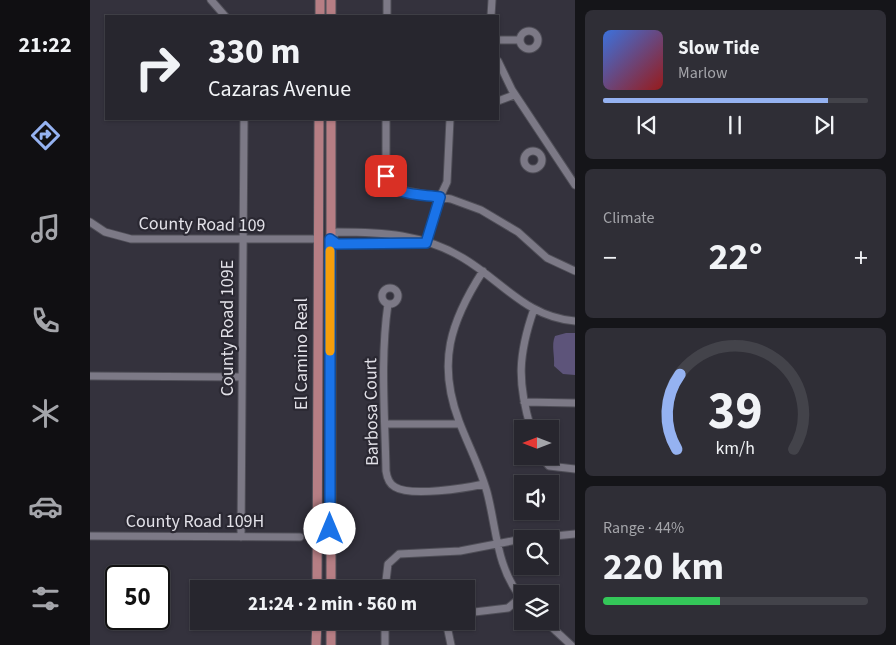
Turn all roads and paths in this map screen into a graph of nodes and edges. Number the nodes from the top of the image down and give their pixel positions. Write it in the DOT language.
graph roads {
  1 [pos="210,0"];
  2 [pos="320,0"];
  3 [pos="332,0"];
  4 [pos="387,0"];
  5 [pos="492,0"];
  6 [pos="224,15"];
  7 [pos="320,15"];
  8 [pos="331,15"];
  9 [pos="387,15"];
  10 [pos="491,15"];
  11 [pos="499,40"];
  12 [pos="520,40"];
  13 [pos="499,63"];
  14 [pos="514,94"];
  15 [pos="499,100"];
  16 [pos="244,120"];
  17 [pos="319,120"];
  18 [pos="331,120"];
  19 [pos="386,120"];
  20 [pos="450,120"];
  21 [pos="550,148"];
  22 [pos="540,155"];
  23 [pos="575,185"];
  24 [pos="440,197"];
  25 [pos="90,222"];
  26 [pos="318,239"];
  27 [pos="330,239"];
  28 [pos="243,240"];
  29 [pos="426,243"];
  30 [pos="575,271"];
  31 [pos="483,272"];
  32 [pos="388,304"];
  33 [pos="534,309"];
  34 [pos="575,321"];
  35 [pos="90,376"];
  36 [pos="242,377"];
  37 [pos="524,402"];
  38 [pos="575,403"];
  39 [pos="529,420"];
  40 [pos="386,424"];
  41 [pos="460,424"];
  42 [pos="548,465"];
  43 [pos="575,469"];
  44 [pos="484,484"];
  45 [pos="575,534"];
  46 [pos="90,536"];
  47 [pos="559,536"];
  48 [pos="241,537"];
  49 [pos="300,537"];
  50 [pos="514,541"];
  51 [pos="496,545"];
  52 [pos="317,580"];
  53 [pos="331,580"];
  54 [pos="387,580"];
  55 [pos="514,585"];
  56 [pos="514,604"];
  57 [pos="475,613"];
  58 [pos="316,630"];
  59 [pos="331,630"];
  60 [pos="385,630"];
  61 [pos="448,630"];
  62 [pos="555,630"];
  63 [pos="316,645"];
  64 [pos="331,645"];
  65 [pos="385,645"];
  66 [pos="451,645"];
  67 [pos="571,645"];
  1 -- 6 [label="street"];
  2 -- 7 [label="main road"];
  3 -- 8 [label="main road"];
  4 -- 9 [label="street"];
  5 -- 10 [label="street"];
  11 -- 12 [label="street"];
  13 -- 14 [label="street"];
  14 -- 15 [label="street"];
  14 -- 21 [label="street"];
  16 -- 28 [label="street, County Road 109E"];
  17 -- 26 [label="main road, El Camino Real"];
  18 -- 27 [label="main road, El Camino Real"];
  19 -- 24 [label="street"];
  20 -- 24 [label="street"];
  21 -- 22 [label="street"];
  21 -- 23 [label="street"];
  24 -- 29 [label="street"];
  24 -- 30 [label="street"];
  25 -- 28 [label="street, County Road 109"];
  26 -- 27 [label="main road"];
  26 -- 28 [label="street, County Road 109"];
  26 -- 52 [label="main road, El Camino Real"];
  27 -- 29 [label="street"];
  27 -- 29 [label="street"];
  27 -- 53 [label="main road, El Camino Real"];
  28 -- 36 [label="street, County Road 109E"];
  29 -- 31 [label="street"];
  31 -- 33 [label="street"];
  31 -- 41 [label="street"];
  32 -- 40 [label="street, Barbosa Court"];
  33 -- 34 [label="street"];
  33 -- 37 [label="street"];
  35 -- 36 [label="street"];
  36 -- 48 [label="street, County Road 109E"];
  37 -- 38 [label="street"];
  37 -- 39 [label="street"];
  40 -- 41 [label="street"];
  40 -- 44 [label="street, Barbosa Court"];
  41 -- 44 [label="street"];
  42 -- 43 [label="street"];
  44 -- 51 [label="street"];
  45 -- 47 [label="street"];
  46 -- 48 [label="street, County Road 109H"];
  48 -- 49 [label="street, County Road 109H"];
  50 -- 51 [label="street"];
  51 -- 54 [label="street"];
  51 -- 55 [label="street"];
  56 -- 57 [label="street"];
  58 -- 63 [label="main road"];
  59 -- 64 [label="main road"];
  60 -- 65 [label="street"];
  61 -- 66 [label="street"];
  62 -- 67 [label="street"];
}
